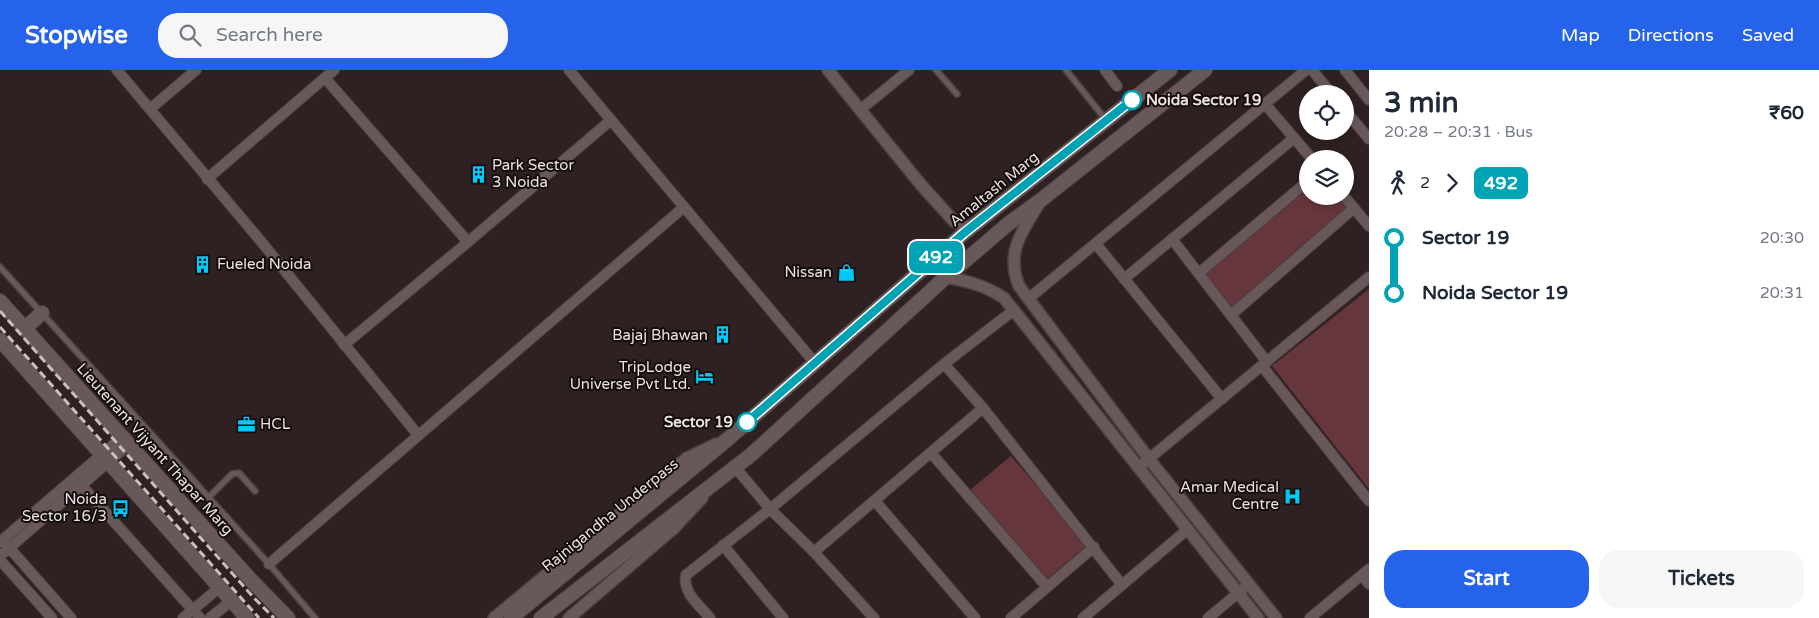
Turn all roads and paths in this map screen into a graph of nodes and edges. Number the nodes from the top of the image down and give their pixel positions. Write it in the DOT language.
graph roads {
  1 [pos="117,70"];
  2 [pos="196,70"];
  3 [pos="334,70"];
  4 [pos="570,70"];
  5 [pos="828,70"];
  6 [pos="909,70"];
  7 [pos="936,70"];
  8 [pos="1066,70"];
  9 [pos="1105,70"];
  10 [pos="1170,70"];
  11 [pos="1205,70"];
  12 [pos="1306,70"];
  13 [pos="1312,70"];
  14 [pos="1345,70"];
  15 [pos="325,78"];
  16 [pos="1324,85"];
  17 [pos="1117,86"];
  18 [pos="957,94"];
  19 [pos="1369,100"];
  20 [pos="1265,104"];
  21 [pos="150,109"];
  22 [pos="860,110"];
  23 [pos="611,120"];
  24 [pos="1106,121"];
  25 [pos="1354,121"];
  26 [pos="1294,138"];
  27 [pos="1369,139"];
  28 [pos="1304,150"];
  29 [pos="207,179"];
  30 [pos="1299,189"];
  31 [pos="1041,200"];
  32 [pos="1352,205"];
  33 [pos="684,207"];
  34 [pos="1354,208"];
  35 [pos="955,222"];
  36 [pos="1369,226"];
  37 [pos="971,228"];
  38 [pos="1172,239"];
  39 [pos="957,240"];
  40 [pos="468,242"];
  41 [pos="1096,244"];
  42 [pos="0,267"];
  43 [pos="1198,274"];
  44 [pos="946,277"];
  45 [pos="1369,277"];
  46 [pos="1124,279"];
  47 [pos="1028,299"];
  48 [pos="0,301"];
  49 [pos="1014,310"];
  50 [pos="42,313"];
  51 [pos="1231,316"];
  52 [pos="25,328"];
  53 [pos="0,340"];
  54 [pos="344,345"];
  55 [pos="815,363"];
  56 [pos="944,364"];
  57 [pos="1264,364"];
  58 [pos="1222,399"];
  59 [pos="983,408"];
  60 [pos="418,435"];
  61 [pos="729,438"];
  62 [pos="126,440"];
  63 [pos="931,453"];
  64 [pos="106,458"];
  65 [pos="1149,459"];
  66 [pos="735,467"];
  67 [pos="1139,467"];
  68 [pos="75,478"];
  69 [pos="718,481"];
  70 [pos="83,486"];
  71 [pos="255,491"];
  72 [pos="209,498"];
  73 [pos="874,501"];
  74 [pos="1369,501"];
  75 [pos="770,509"];
  76 [pos="1188,529"];
  77 [pos="1,540"];
  78 [pos="723,546"];
  79 [pos="1094,547"];
  80 [pos="10,548"];
  81 [pos="814,552"];
  82 [pos="0,556"];
  83 [pos="0,560"];
  84 [pos="268,564"];
  85 [pos="1366,572"];
  86 [pos="1122,584"];
  87 [pos="1249,584"];
  88 [pos="1369,584"];
  89 [pos="220,587"];
  90 [pos="1047,587"];
  91 [pos="1238,592"];
  92 [pos="231,600"];
  93 [pos="193,610"];
  94 [pos="52,618"];
  95 [pos="70,618"];
  96 [pos="183,618"];
  97 [pos="200,618"];
  98 [pos="210,618"];
  99 [pos="247,618"];
  100 [pos="288,618"];
  101 [pos="315,618"];
  102 [pos="494,618"];
  103 [pos="511,618"];
  104 [pos="541,618"];
  105 [pos="569,618"];
  106 [pos="710,618"];
  107 [pos="784,618"];
  108 [pos="874,618"];
  109 [pos="975,618"];
  110 [pos="1011,618"];
  111 [pos="1084,618"];
  112 [pos="1208,618"];
  113 [pos="1258,618"];
  114 [pos="1276,618"];
  115 [pos="1310,618"];
  1 -- 21 [label="street"];
  2 -- 21 [label="street"];
  3 -- 15 [label="street"];
  4 -- 23 [label="street"];
  5 -- 22 [label="street"];
  6 -- 22 [label="street"];
  7 -- 18 [label="lane"];
  8 -- 24 [label="lane"];
  9 -- 17 [label="street"];
  10 -- 24 [label="main road, Amaltash Marg"];
  11 -- 31 [label="main road"];
  12 -- 20 [label="street"];
  13 -- 16 [label="street"];
  14 -- 19 [label="street"];
  15 -- 29 [label="street"];
  15 -- 40 [label="street"];
  20 -- 26 [label="street"];
  20 -- 41 [label="street"];
  21 -- 29 [label="street"];
  22 -- 35 [label="street"];
  23 -- 33 [label="street"];
  23 -- 40 [label="street"];
  24 -- 37 [label="main road, Amaltash Marg"];
  25 -- 27 [label="street"];
  26 -- 28 [label="street"];
  26 -- 38 [label="street"];
  29 -- 54 [label="street"];
  30 -- 43 [label="street"];
  31 -- 44 [label="main road"];
  31 -- 47 [label="street"];
  32 -- 34 [label="street"];
  33 -- 55 [label="street"];
  33 -- 60 [label="street"];
  34 -- 36 [label="street"];
  34 -- 51 [label="street"];
  35 -- 37 [label="street"];
  35 -- 39 [label="street"];
  37 -- 39 [label="main road, Amaltash Marg"];
  38 -- 43 [label="street"];
  38 -- 46 [label="street"];
  39 -- 55 [label="main road, Amaltash Marg"];
  40 -- 54 [label="street"];
  41 -- 46 [label="street"];
  41 -- 47 [label="street"];
  42 -- 50 [label="lane"];
  43 -- 51 [label="street"];
  44 -- 49 [label="street"];
  44 -- 66 [label="main road"];
  45 -- 57 [label="street"];
  46 -- 58 [label="street"];
  47 -- 65 [label="street"];
  48 -- 52 [label="main road, Lieutenant Vijyant Thapar Marg"];
  49 -- 56 [label="street"];
  49 -- 67 [label="street"];
  50 -- 52 [label="main road"];
  50 -- 72 [label="lane"];
  51 -- 57 [label="street"];
  52 -- 62 [label="main road, Lieutenant Vijyant Thapar Marg"];
  53 -- 64 [label="main road"];
  54 -- 60 [label="street"];
  55 -- 61 [label="main road, Amaltash Marg"];
  56 -- 59 [label="street"];
  56 -- 75 [label="street"];
  57 -- 58 [label="street"];
  57 -- 74 [label="street"];
  58 -- 65 [label="street"];
  59 -- 63 [label="street"];
  59 -- 79 [label="street"];
  60 -- 84 [label="street"];
  61 -- 102 [label="street"];
  61 -- 103 [label="main road, Rajnigandha Underpass"];
  62 -- 64 [label="street"];
  62 -- 100 [label="main road, Lieutenant Vijyant Thapar Marg"];
  63 -- 73 [label="street"];
  63 -- 90 [label="street"];
  64 -- 68 [label="street"];
  64 -- 70 [label="street"];
  64 -- 89 [label="main road"];
  65 -- 67 [label="street"];
  65 -- 87 [label="street"];
  66 -- 69 [label="main road"];
  66 -- 75 [label="street"];
  67 -- 76 [label="street"];
  68 -- 70 [label="street"];
  68 -- 77 [label="street"];
  69 -- 104 [label="main road"];
  69 -- 105 [label="street"];
  70 -- 80 [label="street"];
  70 -- 93 [label="street"];
  71 -- 72 [label="lane"];
  72 -- 84 [label="lane"];
  73 -- 81 [label="street"];
  73 -- 109 [label="street"];
  75 -- 78 [label="street"];
  75 -- 81 [label="street"];
  76 -- 86 [label="street"];
  76 -- 91 [label="street"];
  77 -- 80 [label="street"];
  78 -- 106 [label="street"];
  78 -- 107 [label="street"];
  79 -- 86 [label="street"];
  79 -- 90 [label="street"];
  80 -- 82 [label="street"];
  80 -- 95 [label="street"];
  81 -- 108 [label="street"];
  83 -- 94 [label="street"];
  84 -- 101 [label="lane"];
  85 -- 88 [label="street"];
  85 -- 115 [label="street"];
  86 -- 111 [label="street"];
  87 -- 91 [label="street"];
  87 -- 114 [label="street"];
  89 -- 92 [label="main road"];
  89 -- 93 [label="street"];
  90 -- 110 [label="street"];
  91 -- 112 [label="street"];
  91 -- 113 [label="street"];
  92 -- 98 [label="street"];
  92 -- 99 [label="main road"];
  93 -- 96 [label="street"];
  93 -- 97 [label="street"];
}
